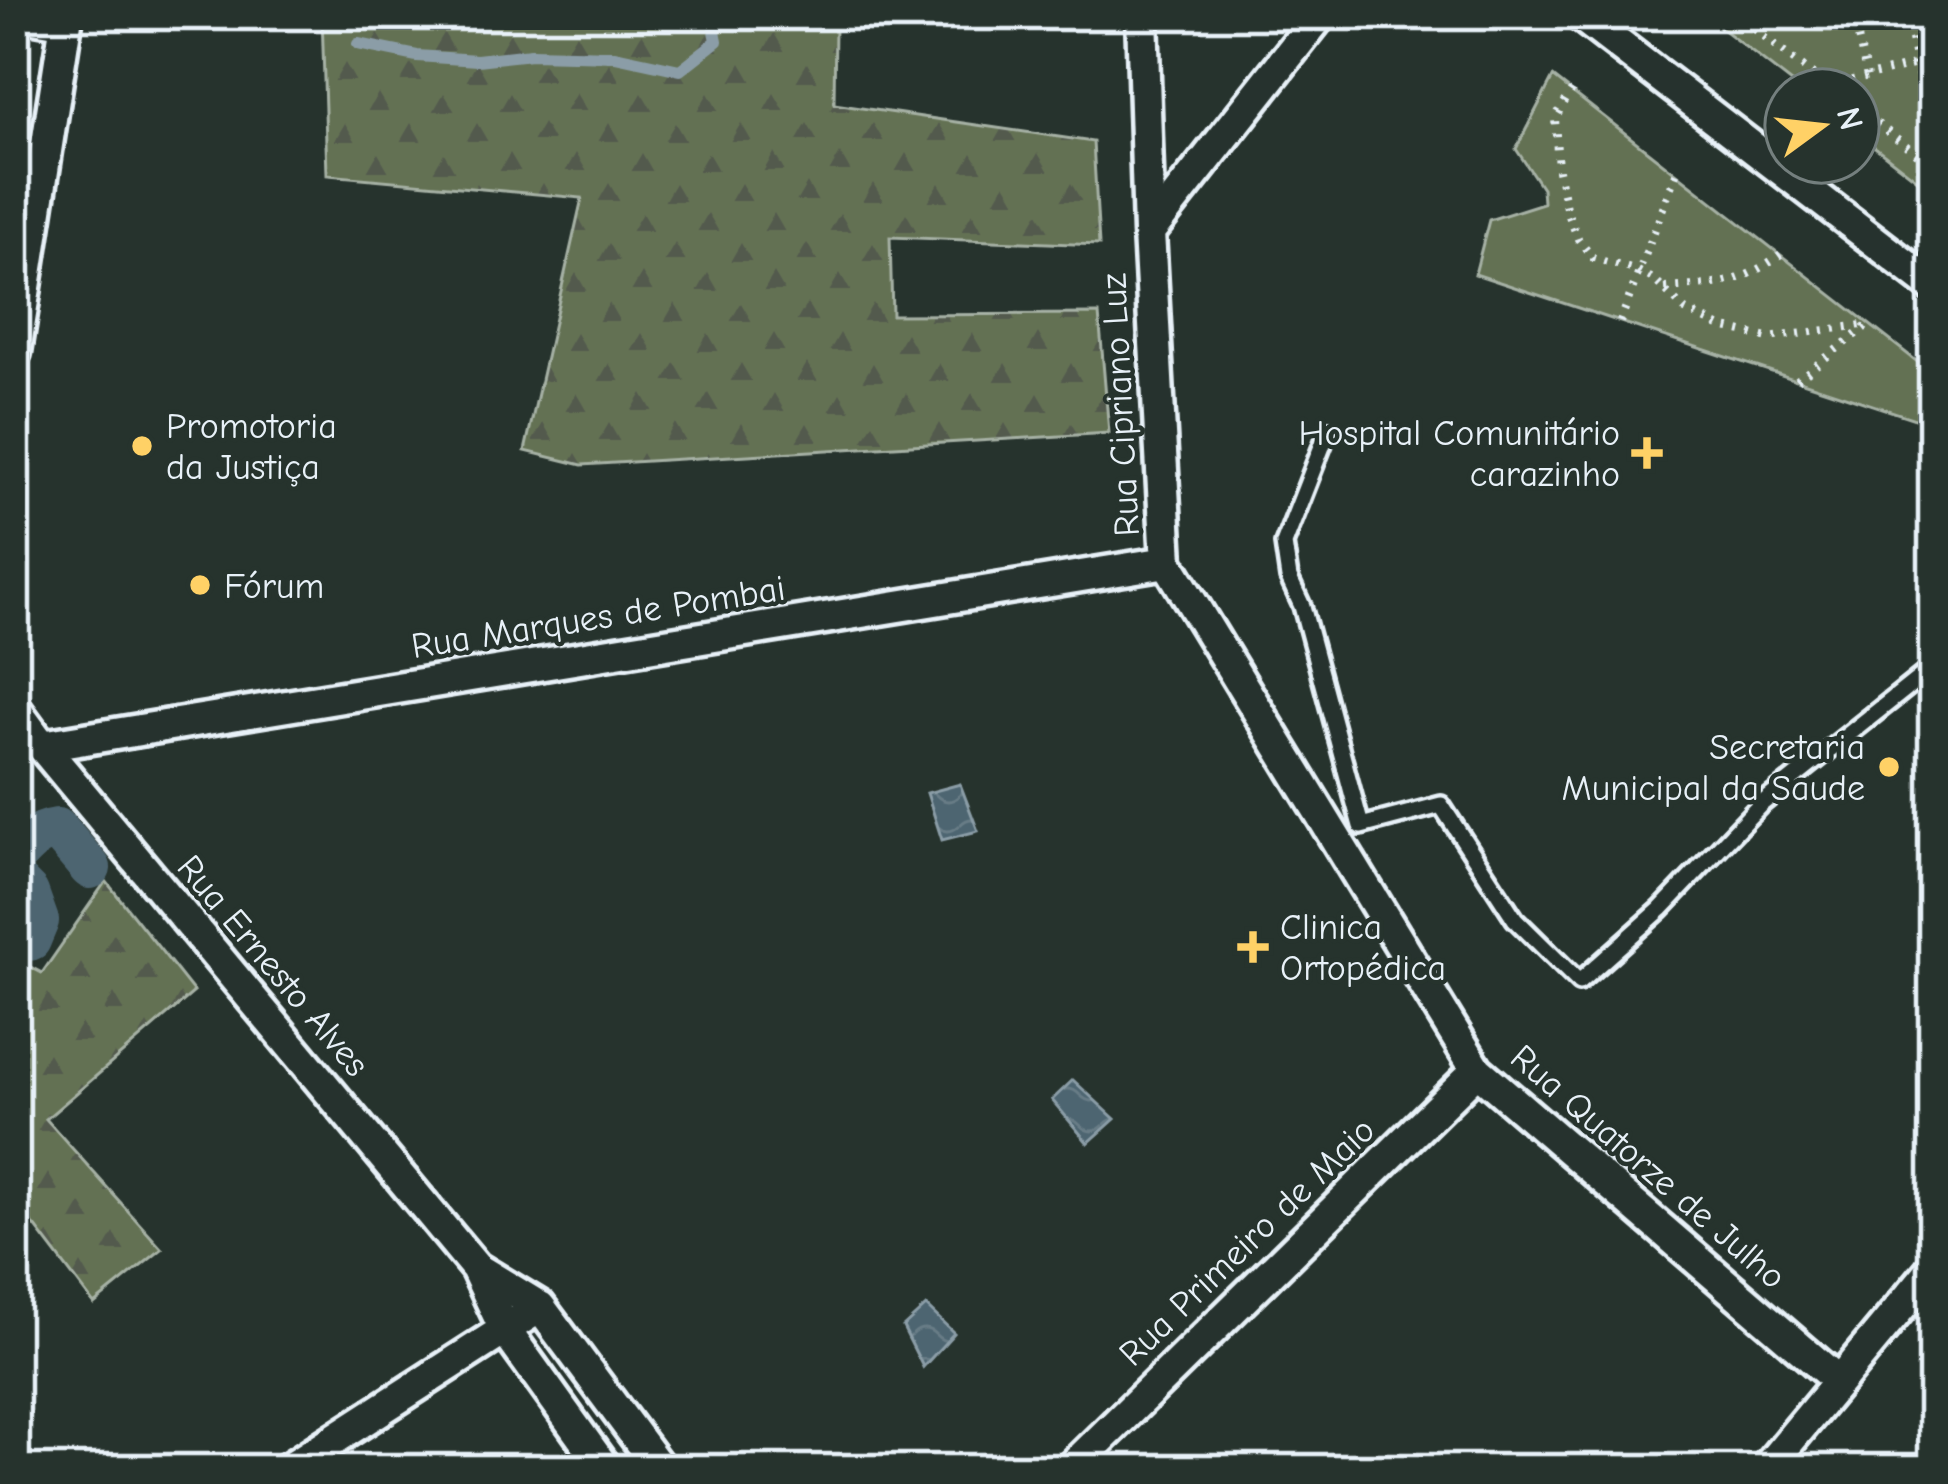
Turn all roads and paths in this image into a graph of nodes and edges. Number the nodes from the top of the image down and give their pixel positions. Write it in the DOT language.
graph roads {
  1 [pos="1142,15"];
  2 [pos="1320,15"];
  3 [pos="1580,15"];
  4 [pos="1736,15"];
  5 [pos="1853,15"];
  6 [pos="1906,15"];
  7 [pos="15,21"];
  8 [pos="66,22"];
  9 [pos="1916,64"];
  10 [pos="1802,66"];
  11 [pos="1865,66"];
  12 [pos="1882,72"];
  13 [pos="1572,89"];
  14 [pos="1882,127"];
  15 [pos="1933,143"];
  16 [pos="1933,166"];
  17 [pos="1677,171"];
  18 [pos="1149,232"];
  19 [pos="1781,254"];
  20 [pos="1638,271"];
  21 [pos="1933,286"];
  22 [pos="1663,288"];
  23 [pos="1620,322"];
  24 [pos="15,352"];
  25 [pos="1797,380"];
  26 [pos="1328,431"];
  27 [pos="1167,562"];
  28 [pos="1933,667"];
  29 [pos="15,709"];
  30 [pos="42,746"];
  31 [pos="1350,836"];
  32 [pos="1478,1070"];
  33 [pos="476,1268"];
  34 [pos="1933,1268"];
  35 [pos="540,1307"];
  36 [pos="505,1330"];
  37 [pos="1837,1380"];
  38 [pos="627,1425"];
  39 [pos="598,1460"];
  40 [pos="288,1469"];
  41 [pos="660,1469"];
  42 [pos="1070,1469"];
  43 [pos="1766,1469"];
  1 -- 18 [label="street"];
  2 -- 18 [label="street, Rua Cipriano Luz"];
  3 -- 21 [label="street"];
  4 -- 10 [label="path"];
  5 -- 11 [label="path"];
  6 -- 9 [label="path"];
  7 -- 8 [label="lane"];
  8 -- 24 [label="street"];
  9 -- 12 [label="path"];
  9 -- 15 [label="path"];
  13 -- 20 [label="path"];
  14 -- 16 [label="path"];
  17 -- 20 [label="path"];
  18 -- 27 [label="street, Rua Cipriano Luz"];
  19 -- 22 [label="path"];
  20 -- 22 [label="path"];
  20 -- 23 [label="path"];
  22 -- 25 [label="path"];
  26 -- 31 [label="lane"];
  27 -- 30 [label="street, Rua Marques de Pombai"];
  27 -- 31 [label="street, Rua Quatorze de Julho"];
  28 -- 31 [label="lane"];
  29 -- 30 [label="street, Rua Ernesto Alves"];
  30 -- 33 [label="street, Rua Ernesto Alves"];
  31 -- 32 [label="street, Rua Quatorze de Julho"];
  32 -- 37 [label="street, Rua Quatorze de Julho"];
  32 -- 42 [label="street, Rua Primeiro de Maio"];
  33 -- 35 [label="street, Rua Ernesto Alves"];
  33 -- 36 [label="street, Rua Ernesto Alves"];
  34 -- 37 [label="street"];
  35 -- 36 [label="street"];
  35 -- 38 [label="street, Rua Ernesto Alves"];
  36 -- 39 [label="street, Rua Ernesto Alves"];
  36 -- 40 [label="street"];
  37 -- 43 [label="street"];
  38 -- 39 [label="street"];
  38 -- 41 [label="street, Rua Ernesto Alves"];
}
